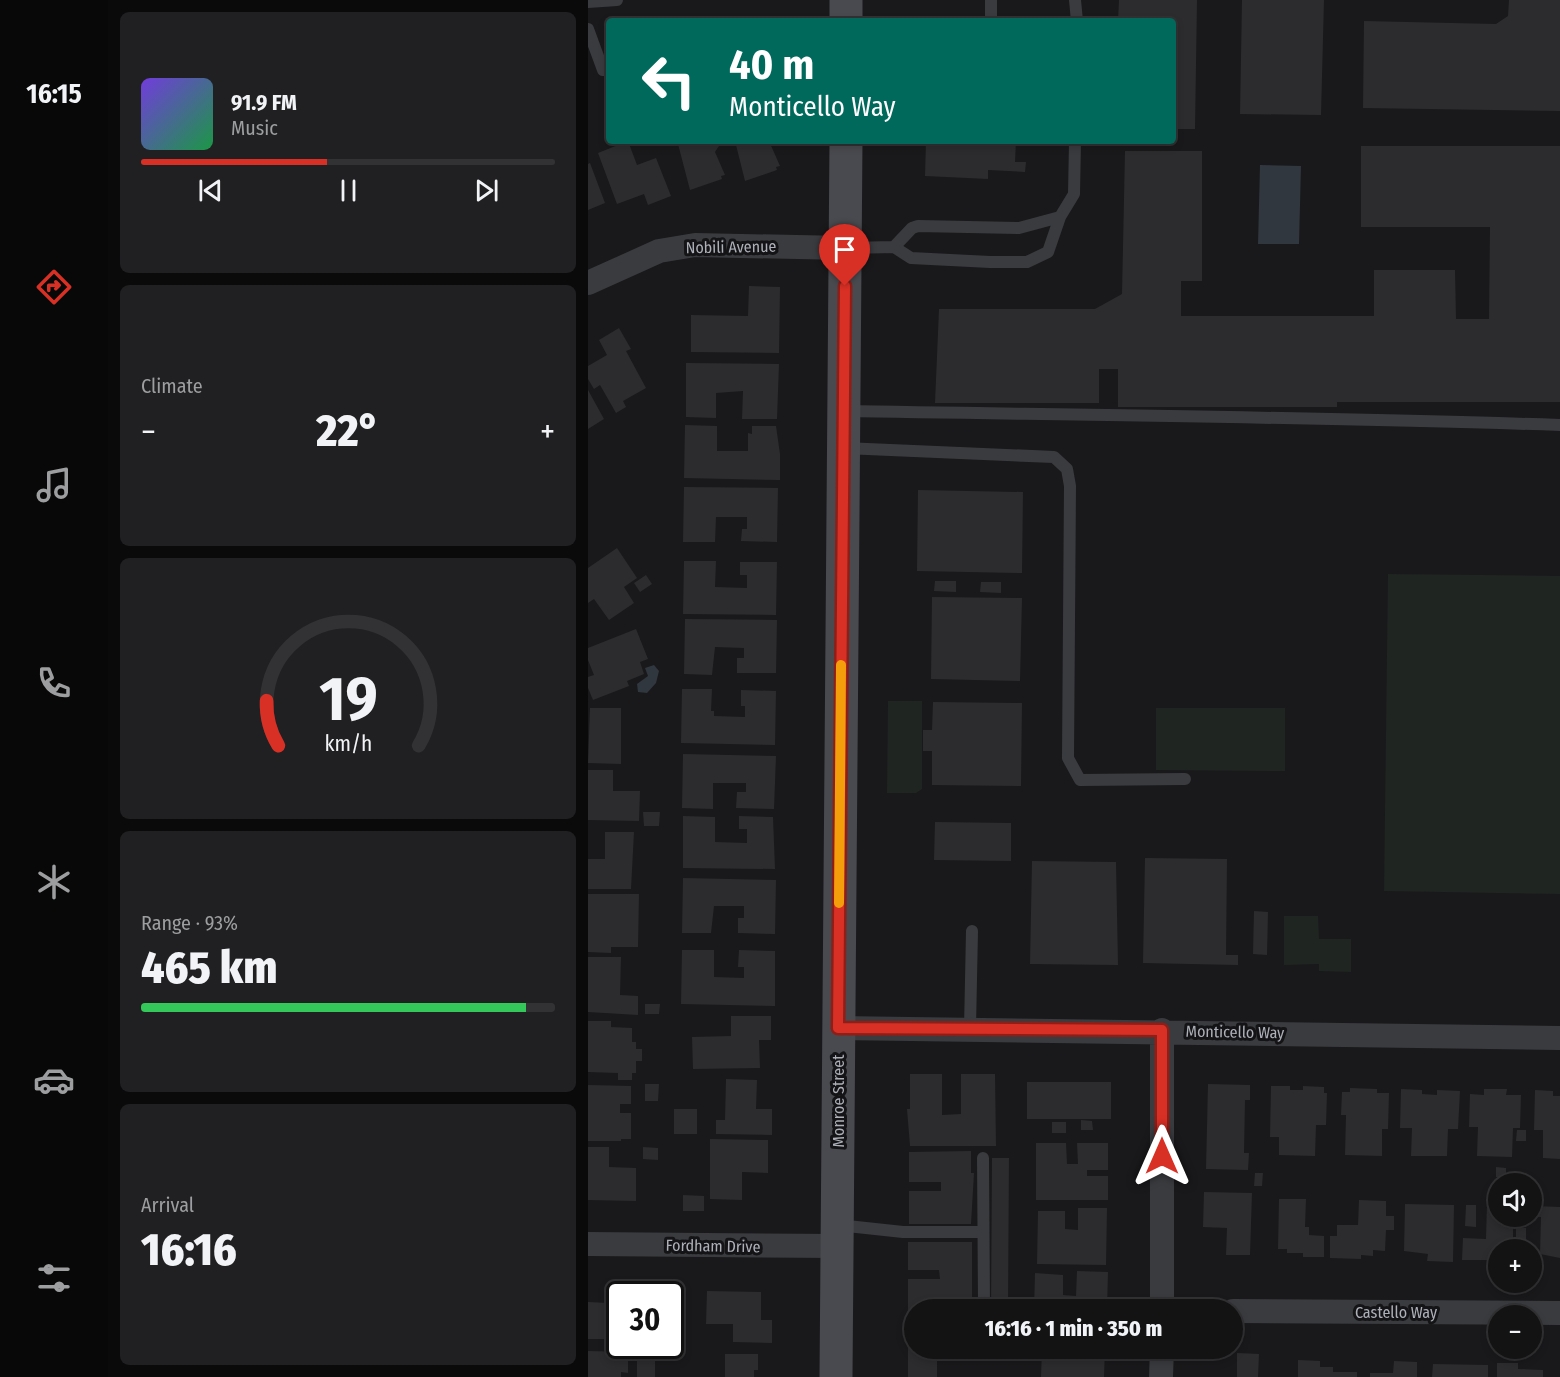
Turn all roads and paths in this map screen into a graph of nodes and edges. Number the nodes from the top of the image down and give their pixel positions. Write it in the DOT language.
graph roads {
  1 [pos="618,0"];
  2 [pos="846,0"];
  3 [pos="992,0"];
  4 [pos="1075,0"];
  5 [pos="592,1"];
  6 [pos="846,18"];
  7 [pos="991,18"];
  8 [pos="1077,18"];
  9 [pos="588,29"];
  10 [pos="606,70"];
  11 [pos="846,144"];
  12 [pos="1075,144"];
  13 [pos="1060,217"];
  14 [pos="894,247"];
  15 [pos="845,248"];
  16 [pos="588,283"];
  17 [pos="844,411"];
  18 [pos="1560,425"];
  19 [pos="843,448"];
  20 [pos="1185,779"];
  21 [pos="972,931"];
  22 [pos="838,1028"];
  23 [pos="970,1028"];
  24 [pos="1162,1030"];
  25 [pos="1560,1038"];
  26 [pos="983,1158"];
  27 [pos="983,1232"];
  28 [pos="837,1236"];
  29 [pos="588,1244"];
  30 [pos="984,1299"];
  31 [pos="1162,1299"];
  32 [pos="1243,1311"];
  33 [pos="1560,1313"];
  34 [pos="1162,1359"];
  35 [pos="836,1377"];
  36 [pos="1161,1377"];
  1 -- 5 [label="lane"];
  2 -- 6 [label="main road"];
  3 -- 7 [label="lane"];
  4 -- 8 [label="lane"];
  9 -- 10 [label="lane"];
  11 -- 15 [label="main road, Monroe Street"];
  12 -- 13 [label="lane"];
  13 -- 14 [label="lane"];
  13 -- 14 [label="lane"];
  14 -- 15 [label="lane"];
  15 -- 16 [label="street, Nobili Avenue"];
  15 -- 17 [label="main road, Monroe Street"];
  17 -- 18 [label="lane"];
  17 -- 19 [label="main road, Monroe Street"];
  19 -- 20 [label="lane"];
  19 -- 22 [label="main road, Monroe Street"];
  21 -- 23 [label="lane"];
  22 -- 23 [label="street, Monticello Way"];
  22 -- 28 [label="main road, Monroe Street"];
  23 -- 24 [label="street, Monticello Way"];
  24 -- 25 [label="street, Monticello Way"];
  24 -- 31 [label="street"];
  26 -- 27 [label="lane"];
  27 -- 28 [label="lane"];
  27 -- 30 [label="lane"];
  28 -- 29 [label="street, Fordham Drive"];
  28 -- 35 [label="main road, Monroe Street"];
  32 -- 33 [label="street, Castello Way"];
  34 -- 36 [label="street"];
}
